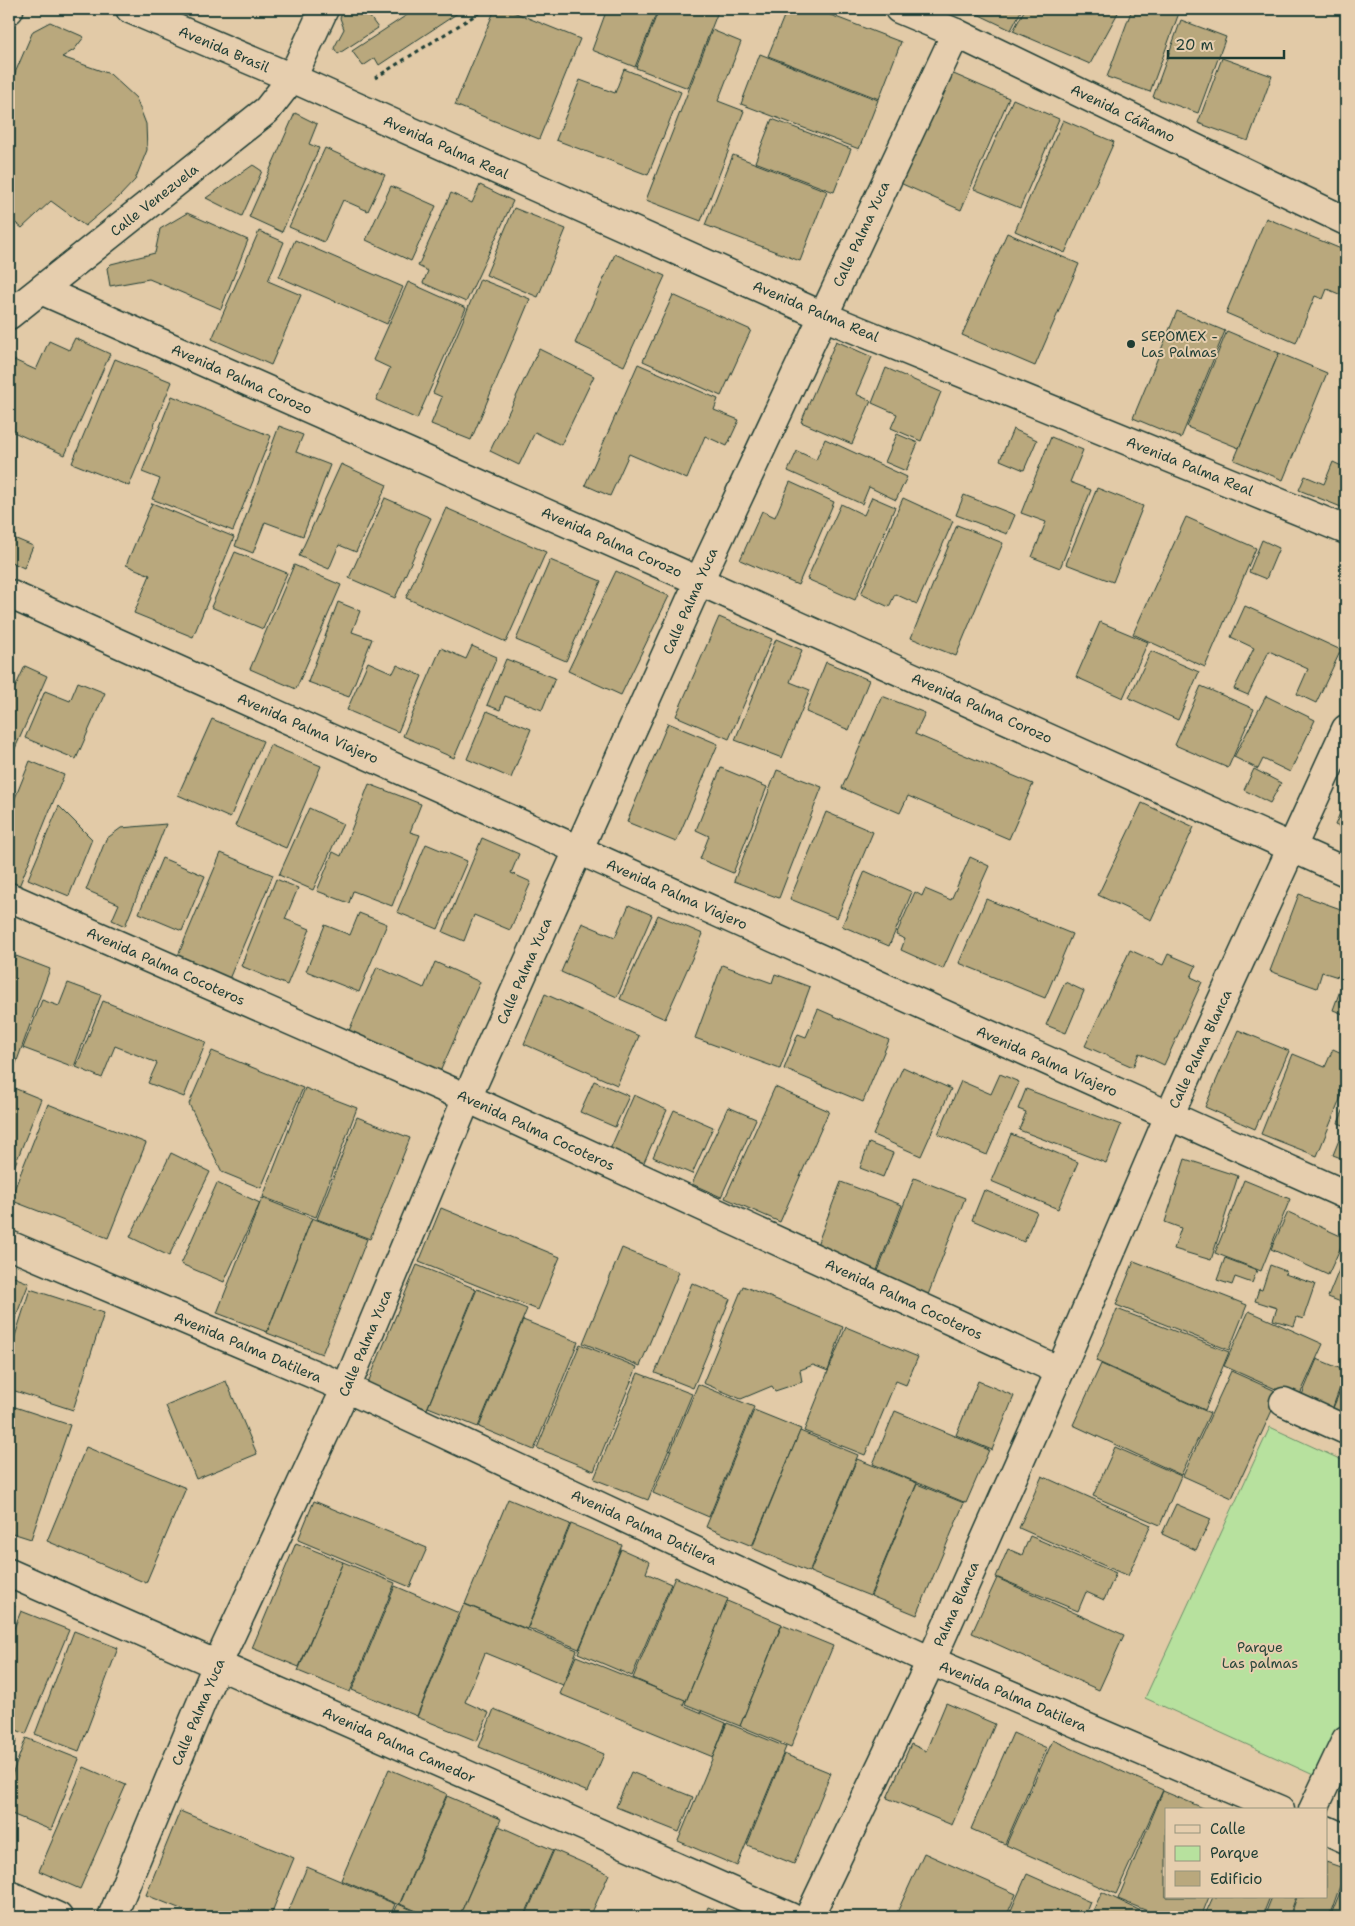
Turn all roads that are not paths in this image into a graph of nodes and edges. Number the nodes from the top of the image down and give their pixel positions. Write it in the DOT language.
graph roads {
  1 [pos="130,9"];
  2 [pos="324,9"];
  3 [pos="899,9"];
  4 [pos="956,33"];
  5 [pos="292,78"];
  6 [pos="1346,220"];
  7 [pos="41,290"];
  8 [pos="9,315"];
  9 [pos="823,316"];
  10 [pos="1346,530"];
  11 [pos="699,581"];
  12 [pos="9,594"];
  13 [pos="1346,729"];
  14 [pos="1293,848"];
  15 [pos="579,850"];
  16 [pos="1346,872"];
  17 [pos="9,897"];
  18 [pos="467,1098"];
  19 [pos="1169,1116"];
  20 [pos="1346,1195"];
  21 [pos="9,1245"];
  22 [pos="1060,1371"];
  23 [pos="346,1388"];
  24 [pos="1284,1402"];
  25 [pos="1346,1430"];
  26 [pos="9,1573"];
  27 [pos="931,1661"];
  28 [pos="217,1665"];
  29 [pos="1346,1740"];
  30 [pos="1275,1808"];
  31 [pos="1314,1808"];
  32 [pos="1328,1831"];
  33 [pos="1346,1839"];
  34 [pos="9,1895"];
  35 [pos="58,1917"];
  36 [pos="112,1917"];
  37 [pos="790,1917"];
  38 [pos="809,1917"];
  1 -- 5 [label="street, Avenida Brasil"];
  2 -- 5 [label="street, Calle Venezuela"];
  3 -- 4 [label="street, Avenida Cáñamo"];
  4 -- 6 [label="street, Avenida Cáñamo"];
  4 -- 9 [label="street, Calle Palma Yuca"];
  5 -- 7 [label="street, Calle Venezuela"];
  5 -- 9 [label="street, Avenida Palma Real"];
  7 -- 8 [label="street, Calle Venezuela"];
  7 -- 11 [label="street, Avenida Palma Corozo"];
  9 -- 10 [label="street, Avenida Palma Real"];
  9 -- 11 [label="street, Calle Palma Yuca"];
  11 -- 14 [label="street, Avenida Palma Corozo"];
  11 -- 15 [label="street, Calle Palma Yuca"];
  12 -- 15 [label="street, Avenida Palma Viajero"];
  13 -- 14 [label="street, Calle Palma Blanca"];
  14 -- 16 [label="street, Avenida Palma Corozo"];
  14 -- 19 [label="street, Calle Palma Blanca"];
  15 -- 18 [label="street, Calle Palma Yuca"];
  15 -- 19 [label="street, Avenida Palma Viajero"];
  17 -- 18 [label="street, Avenida Palma Cocoteros"];
  18 -- 22 [label="street, Avenida Palma Cocoteros"];
  18 -- 23 [label="street, Calle Palma Yuca"];
  19 -- 20 [label="street, Avenida Palma Viajero"];
  19 -- 22 [label="street, Calle Palma Blanca"];
  21 -- 23 [label="street, Avenida Palma Datilera"];
  22 -- 27 [label="street, Palma Blanca"];
  23 -- 27 [label="street, Avenida Palma Datilera"];
  23 -- 28 [label="street, Calle Palma Yuca"];
  24 -- 25 [label="street"];
  26 -- 28 [label="street, Avenida Palma Camedor"];
  27 -- 30 [label="street, Avenida Palma Datilera"];
  27 -- 38 [label="street, Palma Blanca"];
  28 -- 36 [label="street, Calle Palma Yuca"];
  28 -- 37 [label="street, Avenida Palma Camedor"];
  29 -- 31 [label="street"];
  32 -- 33 [label="street"];
  34 -- 35 [label="street"];
}
